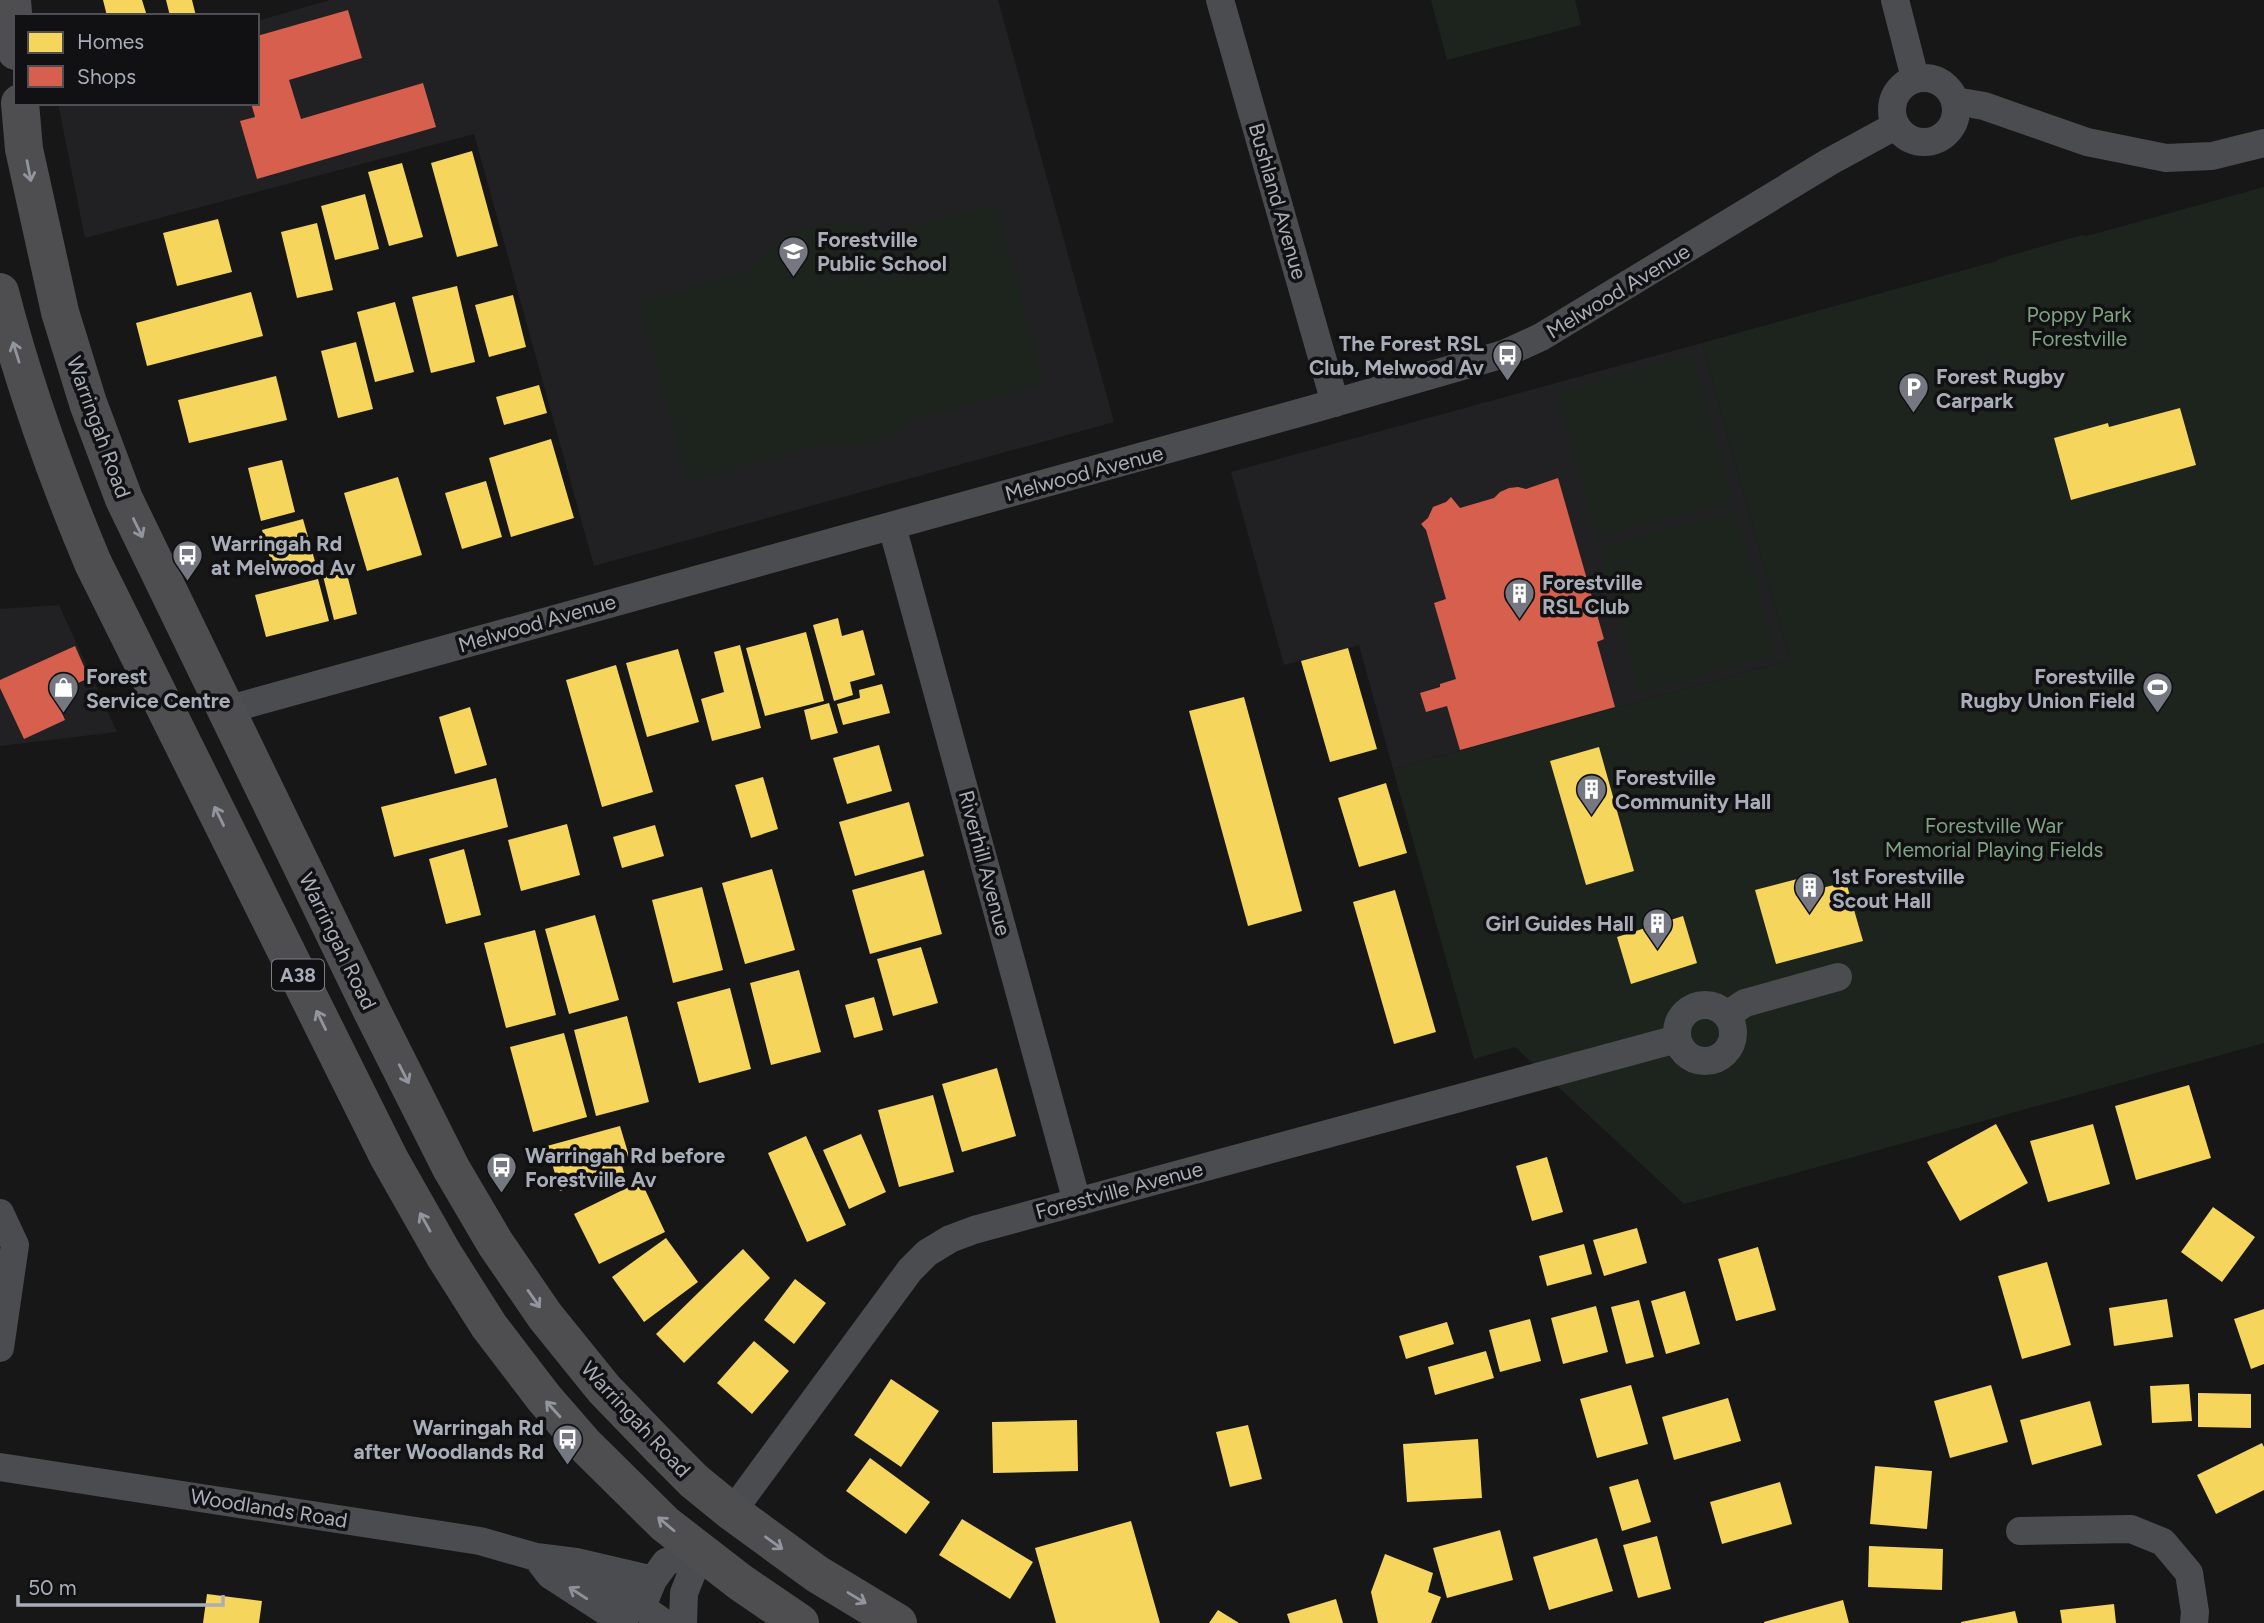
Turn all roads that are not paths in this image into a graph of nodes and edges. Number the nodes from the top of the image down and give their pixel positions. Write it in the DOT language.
graph roads {
  1 [pos="12,0"];
  2 [pos="1220,0"];
  3 [pos="1895,0"];
  4 [pos="14,26"];
  5 [pos="1915,78"];
  6 [pos="1955,102"];
  7 [pos="20,105"];
  8 [pos="1895,126"];
  9 [pos="2264,143"];
  10 [pos="0,292"];
  11 [pos="1335,403"];
  12 [pos="892,526"];
  13 [pos="226,710"];
  14 [pos="1838,977"];
  15 [pos="1727,1015"];
  16 [pos="1677,1039"];
  17 [pos="1077,1202"];
  18 [pos="0,1213"];
  19 [pos="0,1348"];
  20 [pos="0,1467"];
  21 [pos="732,1512"];
  22 [pos="2020,1531"];
  23 [pos="701,1550"];
  24 [pos="536,1557"];
  25 [pos="576,1562"];
  26 [pos="653,1580"];
  27 [pos="642,1619"];
  28 [pos="683,1623"];
  29 [pos="800,1623"];
  30 [pos="898,1623"];
  31 [pos="2194,1623"];
  1 -- 4 [label="highway"];
  2 -- 11 [label="street, Bushland Avenue"];
  3 -- 5 [label="street"];
  5 -- 6 [label="street"];
  5 -- 8 [label="street"];
  6 -- 8 [label="street"];
  6 -- 9 [label="street"];
  7 -- 13 [label="highway, Warringah Road / A38, one-way"];
  8 -- 11 [label="street, Melwood Avenue"];
  23 -- 10 [label="highway, A38, one-way"];
  11 -- 12 [label="street, Melwood Avenue"];
  12 -- 13 [label="street, Melwood Avenue"];
  12 -- 17 [label="street, Riverhill Avenue"];
  13 -- 21 [label="highway, Warringah Road / A38, one-way"];
  14 -- 15 [label="street"];
  15 -- 16 [label="street"];
  15 -- 16 [label="street"];
  16 -- 17 [label="street, Forestville Avenue"];
  17 -- 21 [label="street, Forestville Avenue"];
  18 -- 19 [label="street"];
  20 -- 24 [label="street, Woodlands Road"];
  21 -- 23 [label="highway, Forestville Avenue"];
  21 -- 30 [label="highway, Warringah Road / A38, one-way"];
  22 -- 31 [label="street"];
  23 -- 26 [label="street"];
  23 -- 28 [label="street"];
  23 -- 29 [label="highway, A38"];
  24 -- 25 [label="street, Woodlands Road"];
  27 -- 24 [label="street, Woodlands Road, one-way"];
  25 -- 26 [label="street, Woodlands Road"];
  25 -- 27 [label="street, Woodlands Road"];
  26 -- 27 [label="street"];
}
